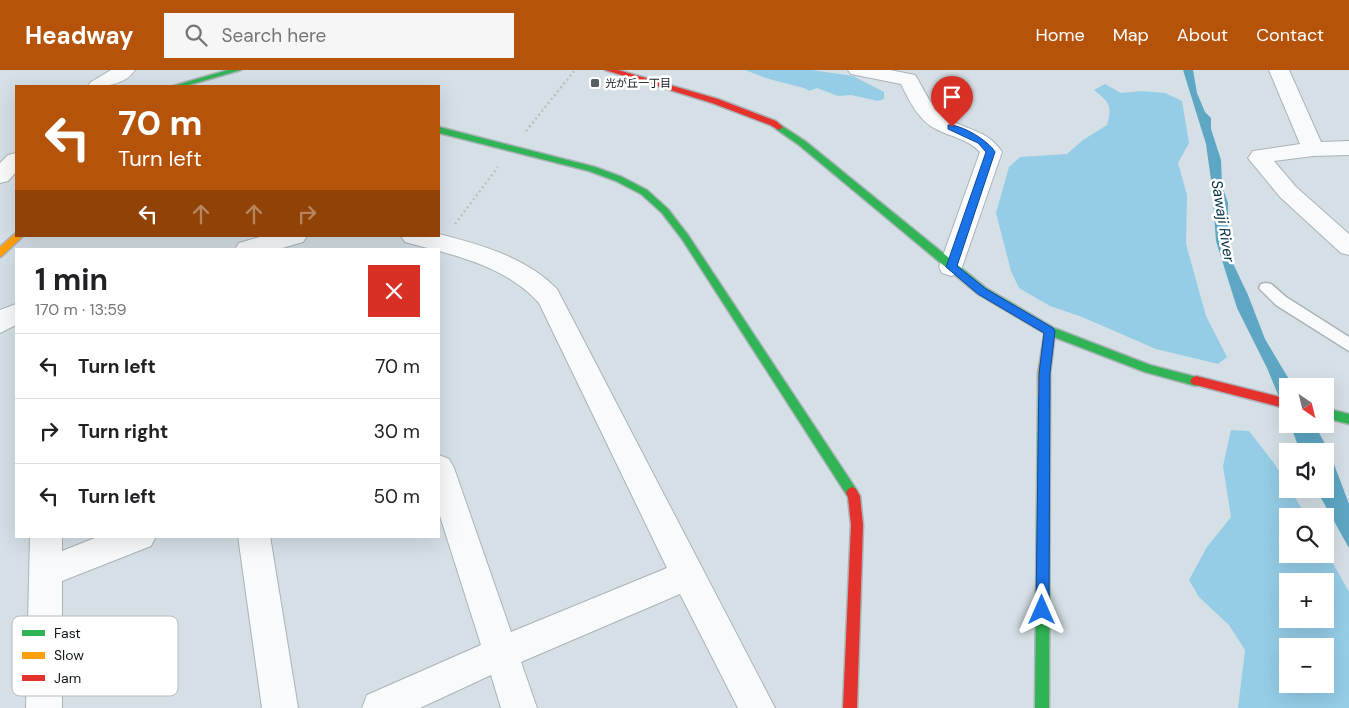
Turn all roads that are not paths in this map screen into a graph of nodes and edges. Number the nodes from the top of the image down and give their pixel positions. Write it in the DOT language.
graph roads {
  1 [pos="125,70"];
  2 [pos="237,70"];
  3 [pos="609,70"];
  4 [pos="858,70"];
  5 [pos="1280,70"];
  6 [pos="100,85"];
  7 [pos="181,85"];
  8 [pos="440,130"];
  9 [pos="1349,148"];
  10 [pos="1313,149"];
  11 [pos="17,237"];
  12 [pos="291,237"];
  13 [pos="417,237"];
  14 [pos="1349,247"];
  15 [pos="251,248"];
  16 [pos="0,253"];
  17 [pos="951,267"];
  18 [pos="1266,288"];
  19 [pos="1050,331"];
  20 [pos="1349,345"];
  21 [pos="1279,402"];
  22 [pos="1334,416"];
  23 [pos="1349,420"];
  24 [pos="440,471"];
  25 [pos="46,538"];
  26 [pos="135,538"];
  27 [pos="254,538"];
  28 [pos="46,572"];
  29 [pos="687,575"];
  30 [pos="45,616"];
  31 [pos="501,654"];
  32 [pos="280,708"];
  33 [pos="380,708"];
  34 [pos="519,708"];
  35 [pos="757,708"];
  36 [pos="850,708"];
  37 [pos="1042,708"];
  1 -- 6 [label="street"];
  2 -- 7 [label="street"];
  3 -- 17 [label="street"];
  4 -- 17 [label="street"];
  5 -- 10 [label="street"];
  8 -- 36 [label="street"];
  9 -- 10 [label="street"];
  10 -- 14 [label="street"];
  11 -- 16 [label="street"];
  12 -- 15 [label="street"];
  13 -- 29 [label="street"];
  17 -- 19 [label="street"];
  18 -- 20 [label="lane"];
  19 -- 21 [label="street"];
  19 -- 37 [label="street"];
  22 -- 23 [label="street"];
  24 -- 31 [label="street"];
  25 -- 28 [label="street"];
  26 -- 28 [label="street"];
  27 -- 32 [label="street"];
  28 -- 30 [label="street"];
  29 -- 31 [label="street"];
  29 -- 35 [label="street"];
  31 -- 33 [label="street"];
  31 -- 34 [label="street"];
}
